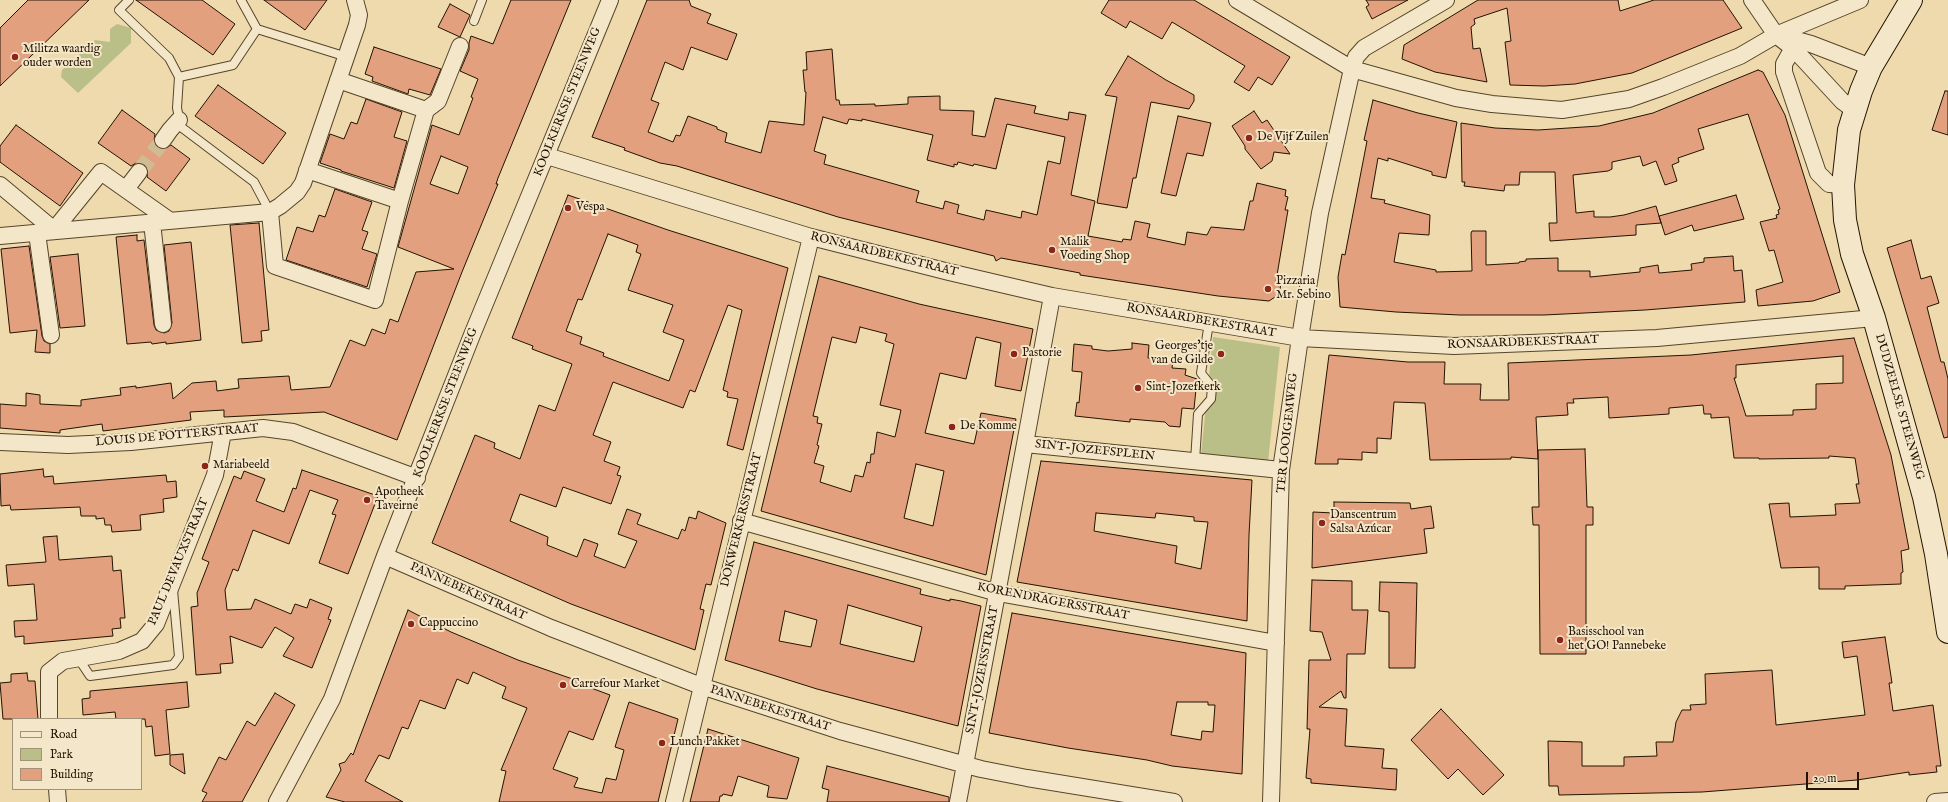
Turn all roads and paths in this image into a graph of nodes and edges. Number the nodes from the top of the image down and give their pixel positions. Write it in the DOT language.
graph roads {
  1 [pos="129,0"];
  2 [pos="242,0"];
  3 [pos="355,0"];
  4 [pos="482,0"];
  5 [pos="610,0"];
  6 [pos="1237,0"];
  7 [pos="1446,0"];
  8 [pos="1752,0"];
  9 [pos="1860,0"];
  10 [pos="1911,0"];
  11 [pos="474,20"];
  12 [pos="257,29"];
  13 [pos="1776,35"];
  14 [pos="460,46"];
  15 [pos="1793,48"];
  16 [pos="347,57"];
  17 [pos="1871,68"];
  18 [pos="1352,69"];
  19 [pos="179,77"];
  20 [pos="338,80"];
  21 [pos="426,110"];
  22 [pos="1854,110"];
  23 [pos="179,120"];
  24 [pos="163,140"];
  25 [pos="546,156"];
  26 [pos="307,170"];
  27 [pos="139,172"];
  28 [pos="1843,185"];
  29 [pos="0,186"];
  30 [pos="126,189"];
  31 [pos="400,201"];
  32 [pos="270,212"];
  33 [pos="169,220"];
  34 [pos="152,222"];
  35 [pos="54,230"];
  36 [pos="37,233"];
  37 [pos="0,236"];
  38 [pos="811,237"];
  39 [pos="1052,296"];
  40 [pos="1874,318"];
  41 [pos="1209,323"];
  42 [pos="163,324"];
  43 [pos="50,335"];
  44 [pos="1300,338"];
  45 [pos="223,432"];
  46 [pos="0,442"];
  47 [pos="1024,444"];
  48 [pos="1195,461"];
  49 [pos="1281,470"];
  50 [pos="417,478"];
  51 [pos="741,521"];
  52 [pos="385,556"];
  53 [pos="172,583"];
  54 [pos="998,593"];
  55 [pos="1948,632"];
  56 [pos="1276,643"];
  57 [pos="78,658"];
  58 [pos="701,686"];
  59 [pos="49,718"];
  60 [pos="965,765"];
  61 [pos="57,790"];
  62 [pos="1948,801"];
  63 [pos="58,802"];
  64 [pos="277,802"];
  65 [pos="674,802"];
  66 [pos="958,802"];
  67 [pos="1174,802"];
  68 [pos="1271,802"];
  69 [pos="1935,802"];
  1 -- 19 [label="lane"];
  2 -- 12 [label="lane"];
  3 -- 16 [label="street"];
  4 -- 11 [label="lane"];
  5 -- 25 [label="street, KOOLKERKSE STEENWEG"];
  6 -- 18 [label="street"];
  7 -- 18 [label="street, TER LOOIGEMWEG"];
  8 -- 13 [label="street"];
  9 -- 13 [label="street"];
  10 -- 17 [label="main road, DUDZEELSE STEENWEG"];
  12 -- 16 [label="lane"];
  12 -- 19 [label="lane"];
  13 -- 15 [label="street"];
  13 -- 17 [label="street"];
  13 -- 18 [label="street"];
  14 -- 21 [label="street"];
  15 -- 22 [label="street"];
  15 -- 28 [label="street"];
  16 -- 20 [label="street"];
  17 -- 22 [label="main road, DUDZEELSE STEENWEG"];
  18 -- 44 [label="street, TER LOOIGEMWEG"];
  19 -- 23 [label="lane"];
  20 -- 21 [label="street"];
  20 -- 26 [label="street"];
  21 -- 31 [label="street"];
  22 -- 28 [label="main road, DUDZEELSE STEENWEG"];
  23 -- 24 [label="street"];
  23 -- 32 [label="lane"];
  25 -- 38 [label="street, RONSAARDBEKESTRAAT"];
  25 -- 50 [label="street, KOOLKERKSE STEENWEG"];
  26 -- 31 [label="street"];
  26 -- 32 [label="street"];
  27 -- 30 [label="street"];
  28 -- 40 [label="main road, DUDZEELSE STEENWEG"];
  29 -- 35 [label="street"];
  30 -- 33 [label="street"];
  30 -- 35 [label="street"];
  31 -- 32 [label="street"];
  32 -- 33 [label="street"];
  33 -- 34 [label="street"];
  34 -- 35 [label="street"];
  34 -- 42 [label="street"];
  35 -- 36 [label="street"];
  36 -- 37 [label="street"];
  36 -- 43 [label="street"];
  38 -- 39 [label="street, RONSAARDBEKESTRAAT"];
  38 -- 51 [label="street, DOKWERKERSSTRAAT"];
  39 -- 41 [label="street, RONSAARDBEKESTRAAT"];
  39 -- 47 [label="street, SINT-JOZEFSPLEIN"];
  40 -- 44 [label="street, RONSAARDBEKESTRAAT"];
  40 -- 55 [label="main road, DUDZEELSE STEENWEG"];
  41 -- 44 [label="street, RONSAARDBEKESTRAAT"];
  41 -- 48 [label="lane"];
  44 -- 49 [label="street, TER LOOIGEMWEG"];
  45 -- 46 [label="street, LOUIS DE POTTERSTRAAT"];
  45 -- 50 [label="street, LOUIS DE POTTERSTRAAT"];
  45 -- 53 [label="street, PAUL DEVAUXSTRAAT"];
  47 -- 48 [label="street, SINT-JOZEFSPLEIN"];
  47 -- 54 [label="street, SINT-JOZEFSSTRAAT"];
  48 -- 49 [label="street, SINT-JOZEFSPLEIN"];
  49 -- 56 [label="street, TER LOOIGEMWEG"];
  50 -- 52 [label="street, KOOLKERKSE STEENWEG"];
  51 -- 54 [label="street, KORENDRAGERSSTRAAT"];
  51 -- 58 [label="street, DOKWERKERSSTRAAT"];
  52 -- 58 [label="street, PANNEBEKESTRAAT"];
  52 -- 64 [label="street, KOOLKERKSE STEENWEG"];
  53 -- 57 [label="street, PAUL DEVAUXSTRAAT"];
  53 -- 57 [label="lane"];
  54 -- 56 [label="street, KORENDRAGERSSTRAAT"];
  54 -- 60 [label="street, SINT-JOZEFSSTRAAT"];
  56 -- 68 [label="street, TER LOOIGEMWEG"];
  57 -- 59 [label="street, PAUL DEVAUXSTRAAT"];
  58 -- 60 [label="street, PANNEBEKESTRAAT"];
  58 -- 65 [label="street, DOKWERKERSSTRAAT"];
  60 -- 66 [label="street, SINT-JOZEFSSTRAAT"];
  60 -- 67 [label="street, PANNEBEKESTRAAT"];
  61 -- 63 [label="street"];
  62 -- 69 [label="street"];
}
